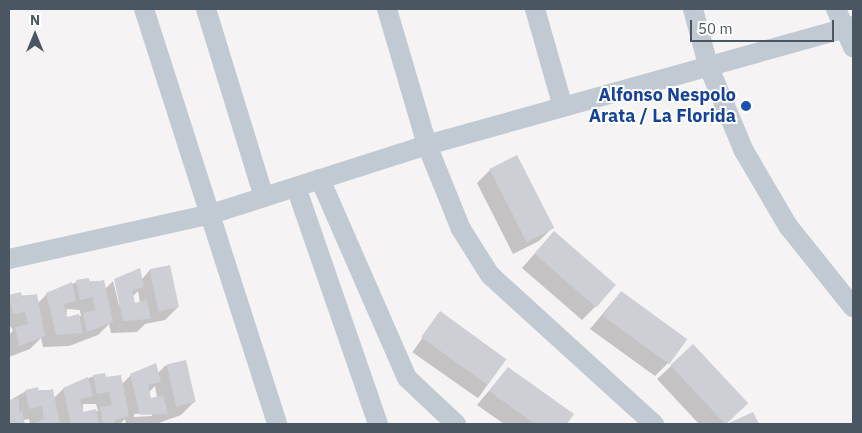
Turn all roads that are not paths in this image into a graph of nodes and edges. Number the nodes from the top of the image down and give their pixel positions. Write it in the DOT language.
graph roads {
  1 [pos="144,9"];
  2 [pos="206,9"];
  3 [pos="387,9"];
  4 [pos="535,9"];
  5 [pos="693,9"];
  6 [pos="836,9"];
  7 [pos="848,28"];
  8 [pos="853,47"];
  9 [pos="708,65"];
  10 [pos="563,106"];
  11 [pos="427,145"];
  12 [pos="320,179"];
  13 [pos="296,187"];
  14 [pos="264,197"];
  15 [pos="208,215"];
  16 [pos="9,259"];
  17 [pos="853,307"];
  18 [pos="277,424"];
  19 [pos="378,424"];
  20 [pos="456,424"];
  21 [pos="654,424"];
  1 -- 15 [label="street"];
  2 -- 14 [label="street"];
  3 -- 11 [label="street"];
  4 -- 10 [label="street"];
  5 -- 9 [label="street"];
  6 -- 7 [label="street"];
  7 -- 8 [label="street"];
  7 -- 9 [label="street"];
  9 -- 10 [label="street"];
  9 -- 17 [label="street"];
  10 -- 11 [label="street"];
  11 -- 12 [label="street"];
  11 -- 21 [label="street"];
  12 -- 13 [label="street"];
  12 -- 20 [label="street"];
  13 -- 14 [label="street"];
  13 -- 19 [label="street"];
  14 -- 15 [label="street"];
  15 -- 16 [label="street"];
  15 -- 18 [label="street"];
}
